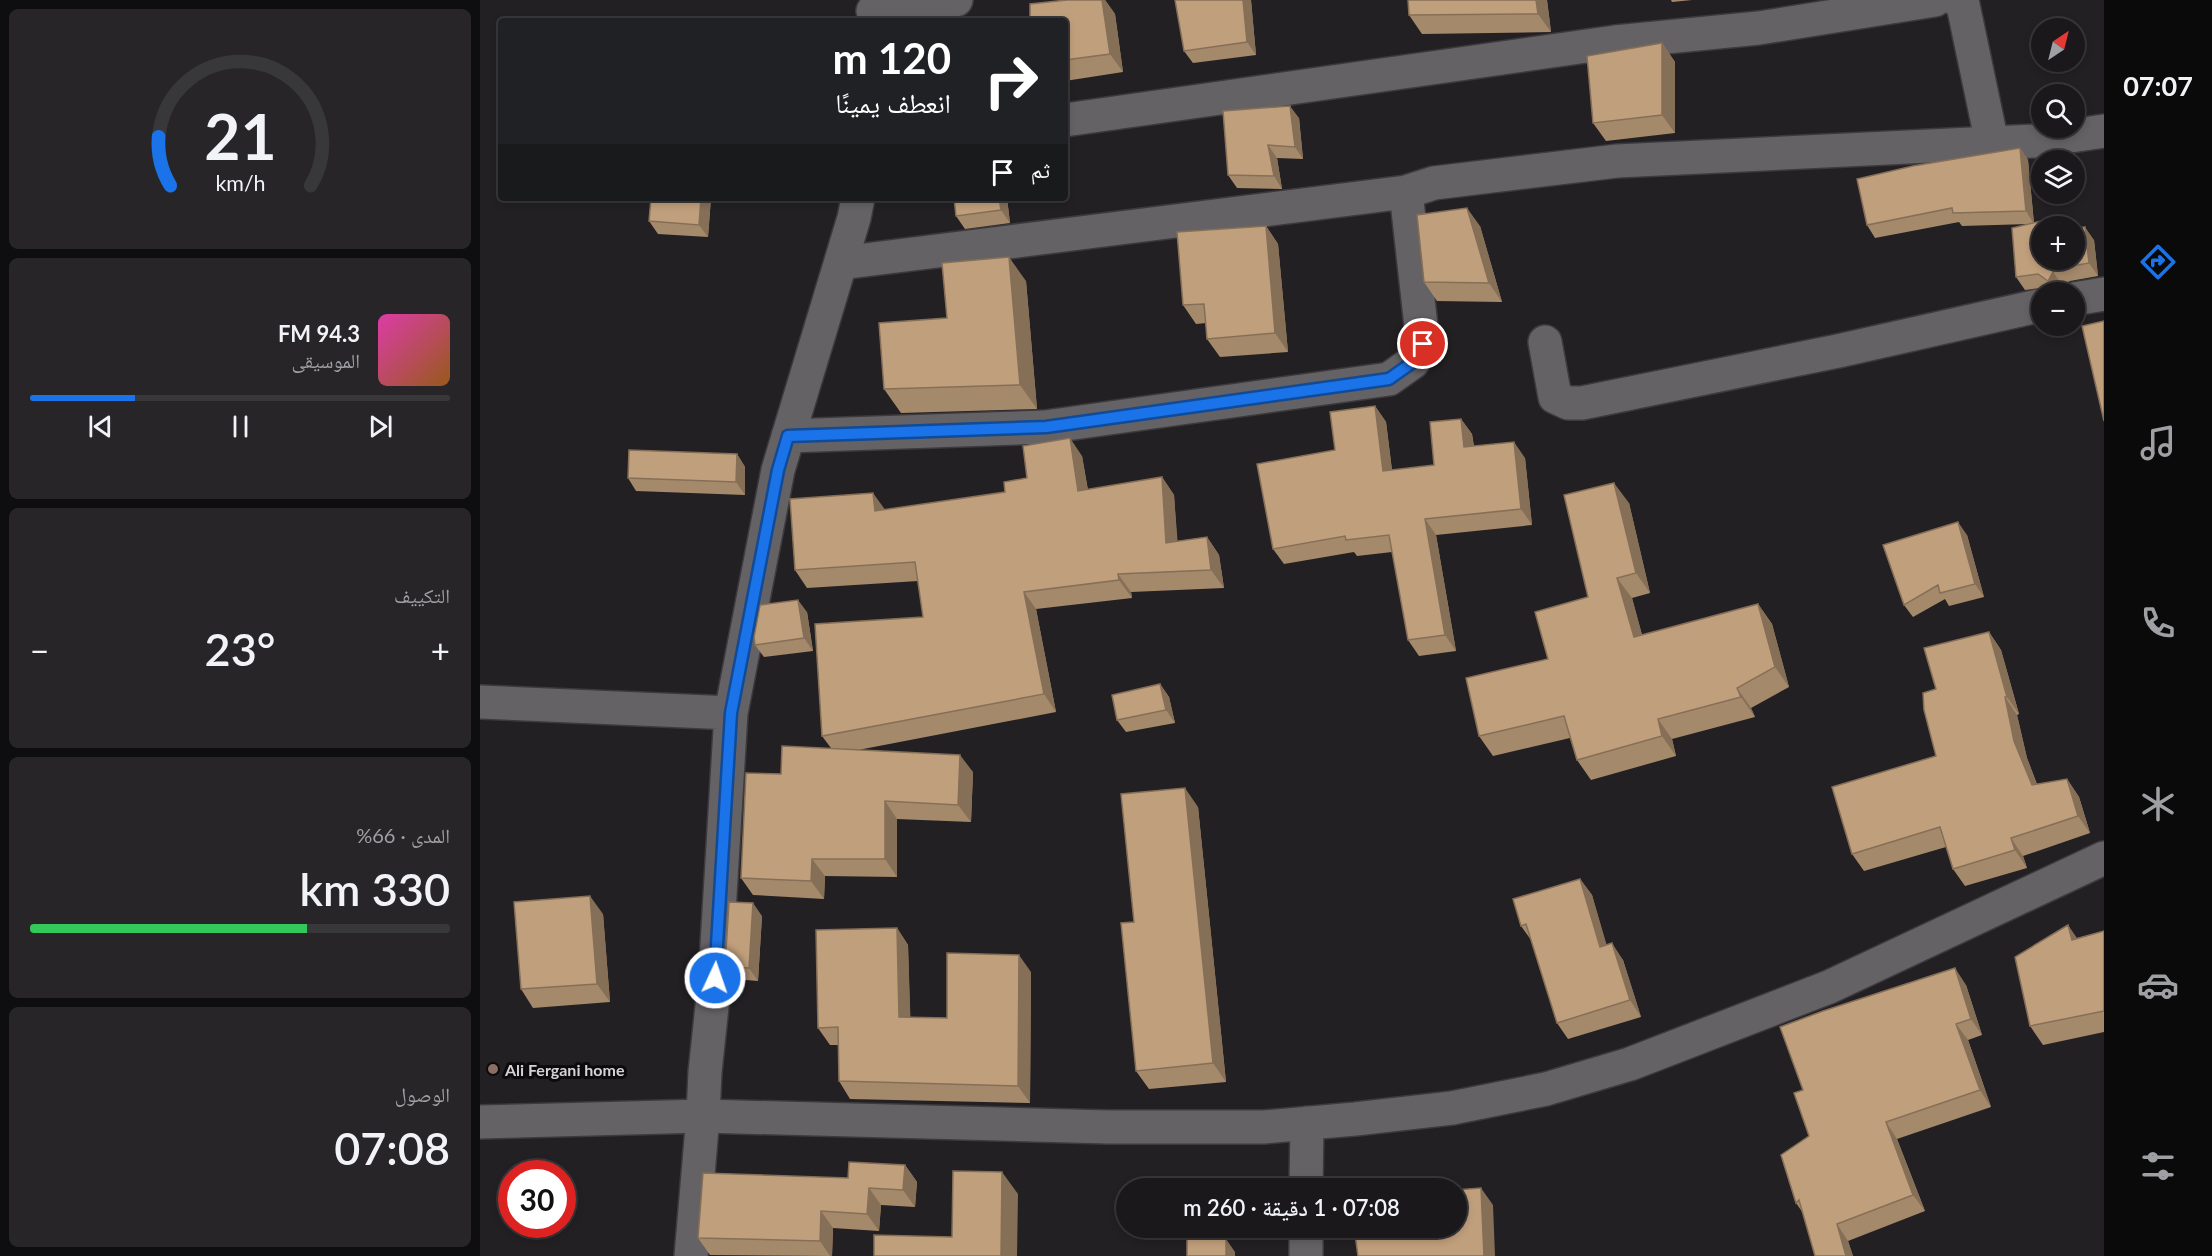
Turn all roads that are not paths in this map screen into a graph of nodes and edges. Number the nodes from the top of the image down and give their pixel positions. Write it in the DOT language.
graph roads {
  1 [pos="956,0"];
  2 [pos="1935,0"];
  3 [pos="1957,0"];
  4 [pos="874,11"];
  5 [pos="1068,120"];
  6 [pos="2104,131"];
  7 [pos="1992,143"];
  8 [pos="1406,192"];
  9 [pos="857,201"];
  10 [pos="841,263"];
  11 [pos="2104,294"];
  12 [pos="2085,297"];
  13 [pos="2031,307"];
  14 [pos="1545,342"];
  15 [pos="788,436"];
  16 [pos="480,702"];
  17 [pos="731,713"];
  18 [pos="2104,858"];
  19 [pos="704,1116"];
  20 [pos="480,1122"];
  21 [pos="1306,1123"];
  22 [pos="1306,1178"];
  23 [pos="1306,1238"];
  24 [pos="691,1256"];
  25 [pos="1306,1256"];
  1 -- 4 [label="street"];
  2 -- 5 [label="street"];
  3 -- 7 [label="street"];
  6 -- 7 [label="street"];
  7 -- 8 [label="street"];
  8 -- 10 [label="street"];
  8 -- 15 [label="street"];
  9 -- 10 [label="street"];
  10 -- 15 [label="street"];
  11 -- 12 [label="street"];
  13 -- 14 [label="street"];
  15 -- 17 [label="street"];
  16 -- 17 [label="street"];
  17 -- 19 [label="street"];
  18 -- 21 [label="street"];
  19 -- 20 [label="street"];
  19 -- 21 [label="street"];
  19 -- 24 [label="street"];
  21 -- 22 [label="street"];
  23 -- 25 [label="street"];
}
